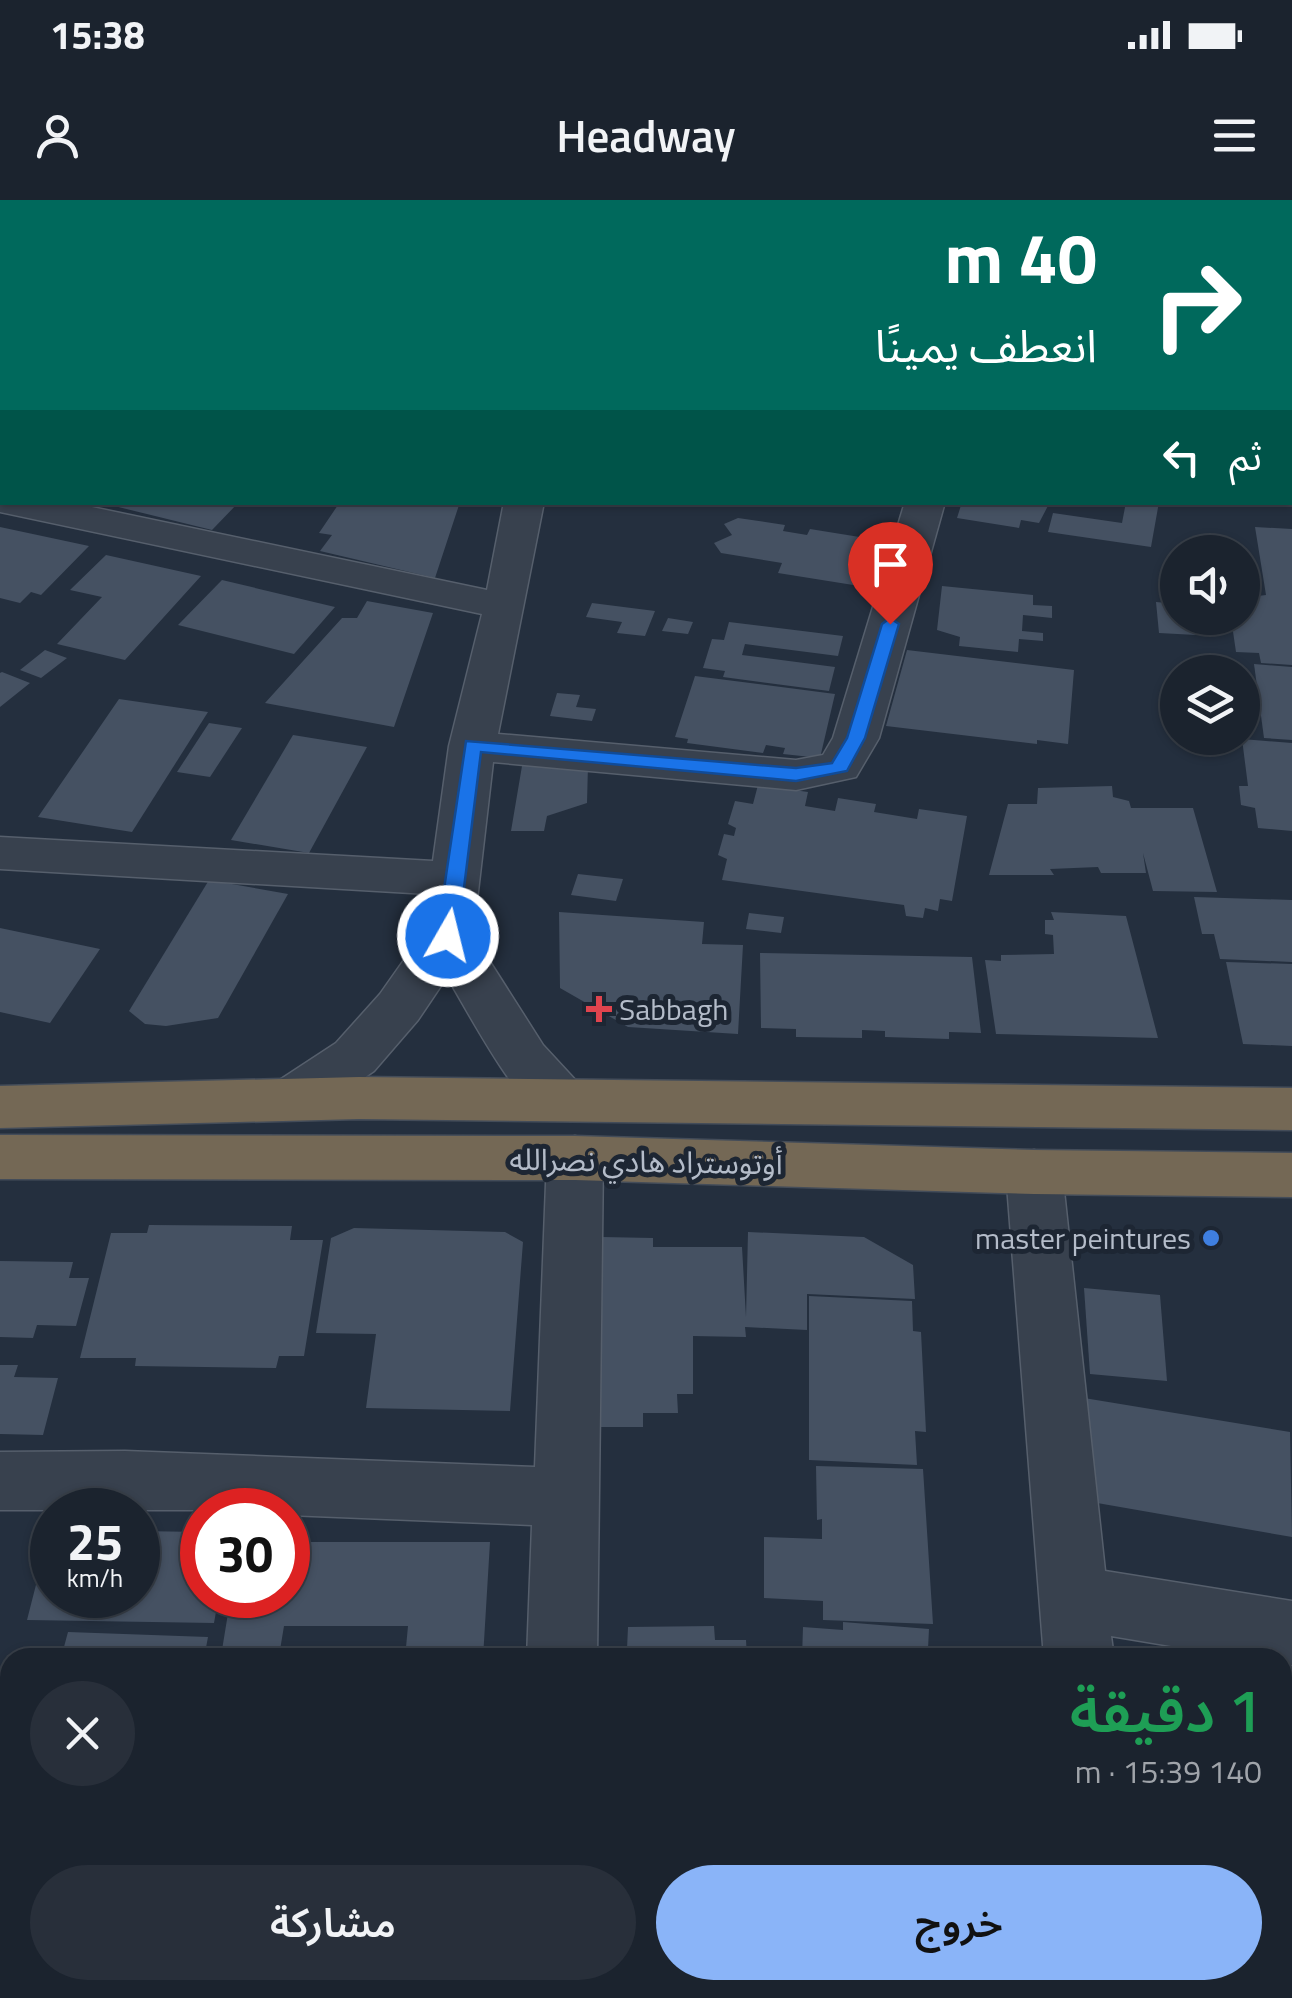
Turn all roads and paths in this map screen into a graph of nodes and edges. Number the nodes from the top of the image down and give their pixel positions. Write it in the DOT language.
graph roads {
  1 [pos="23,505"];
  2 [pos="523,505"];
  3 [pos="924,505"];
  4 [pos="506,606"];
  5 [pos="472,746"];
  6 [pos="0,853"];
  7 [pos="456,879"];
  8 [pos="448,936"];
  9 [pos="294,1098"];
  10 [pos="0,1108"];
  11 [pos="1292,1109"];
  12 [pos="568,1129"];
  13 [pos="0,1157"];
  14 [pos="1034,1172"];
  15 [pos="1292,1175"];
  16 [pos="0,1481"];
  17 [pos="566,1497"];
  18 [pos="1076,1628"];
  19 [pos="1292,1633"];
  20 [pos="562,1648"];
  1 -- 4 [label="street"];
  2 -- 4 [label="street"];
  3 -- 5 [label="street"];
  4 -- 5 [label="street"];
  5 -- 7 [label="street"];
  6 -- 7 [label="street"];
  7 -- 8 [label="street"];
  8 -- 9 [label="street"];
  8 -- 12 [label="street"];
  9 -- 10 [label="highway, أوتوستراد هادي نصرالله"];
  9 -- 12 [label="highway, أوتوستراد هادي نصرالله"];
  11 -- 12 [label="highway, أوتوستراد هادي نصرالله"];
  12 -- 13 [label="highway, أوتوستراد هادي نصرالله"];
  12 -- 14 [label="highway, أوتوستراد هادي نصرالله"];
  12 -- 17 [label="street"];
  14 -- 15 [label="highway, أوتوستراد هادي نصرالله"];
  14 -- 18 [label="street"];
  16 -- 17 [label="street"];
  17 -- 20 [label="street"];
  18 -- 19 [label="street"];
}
